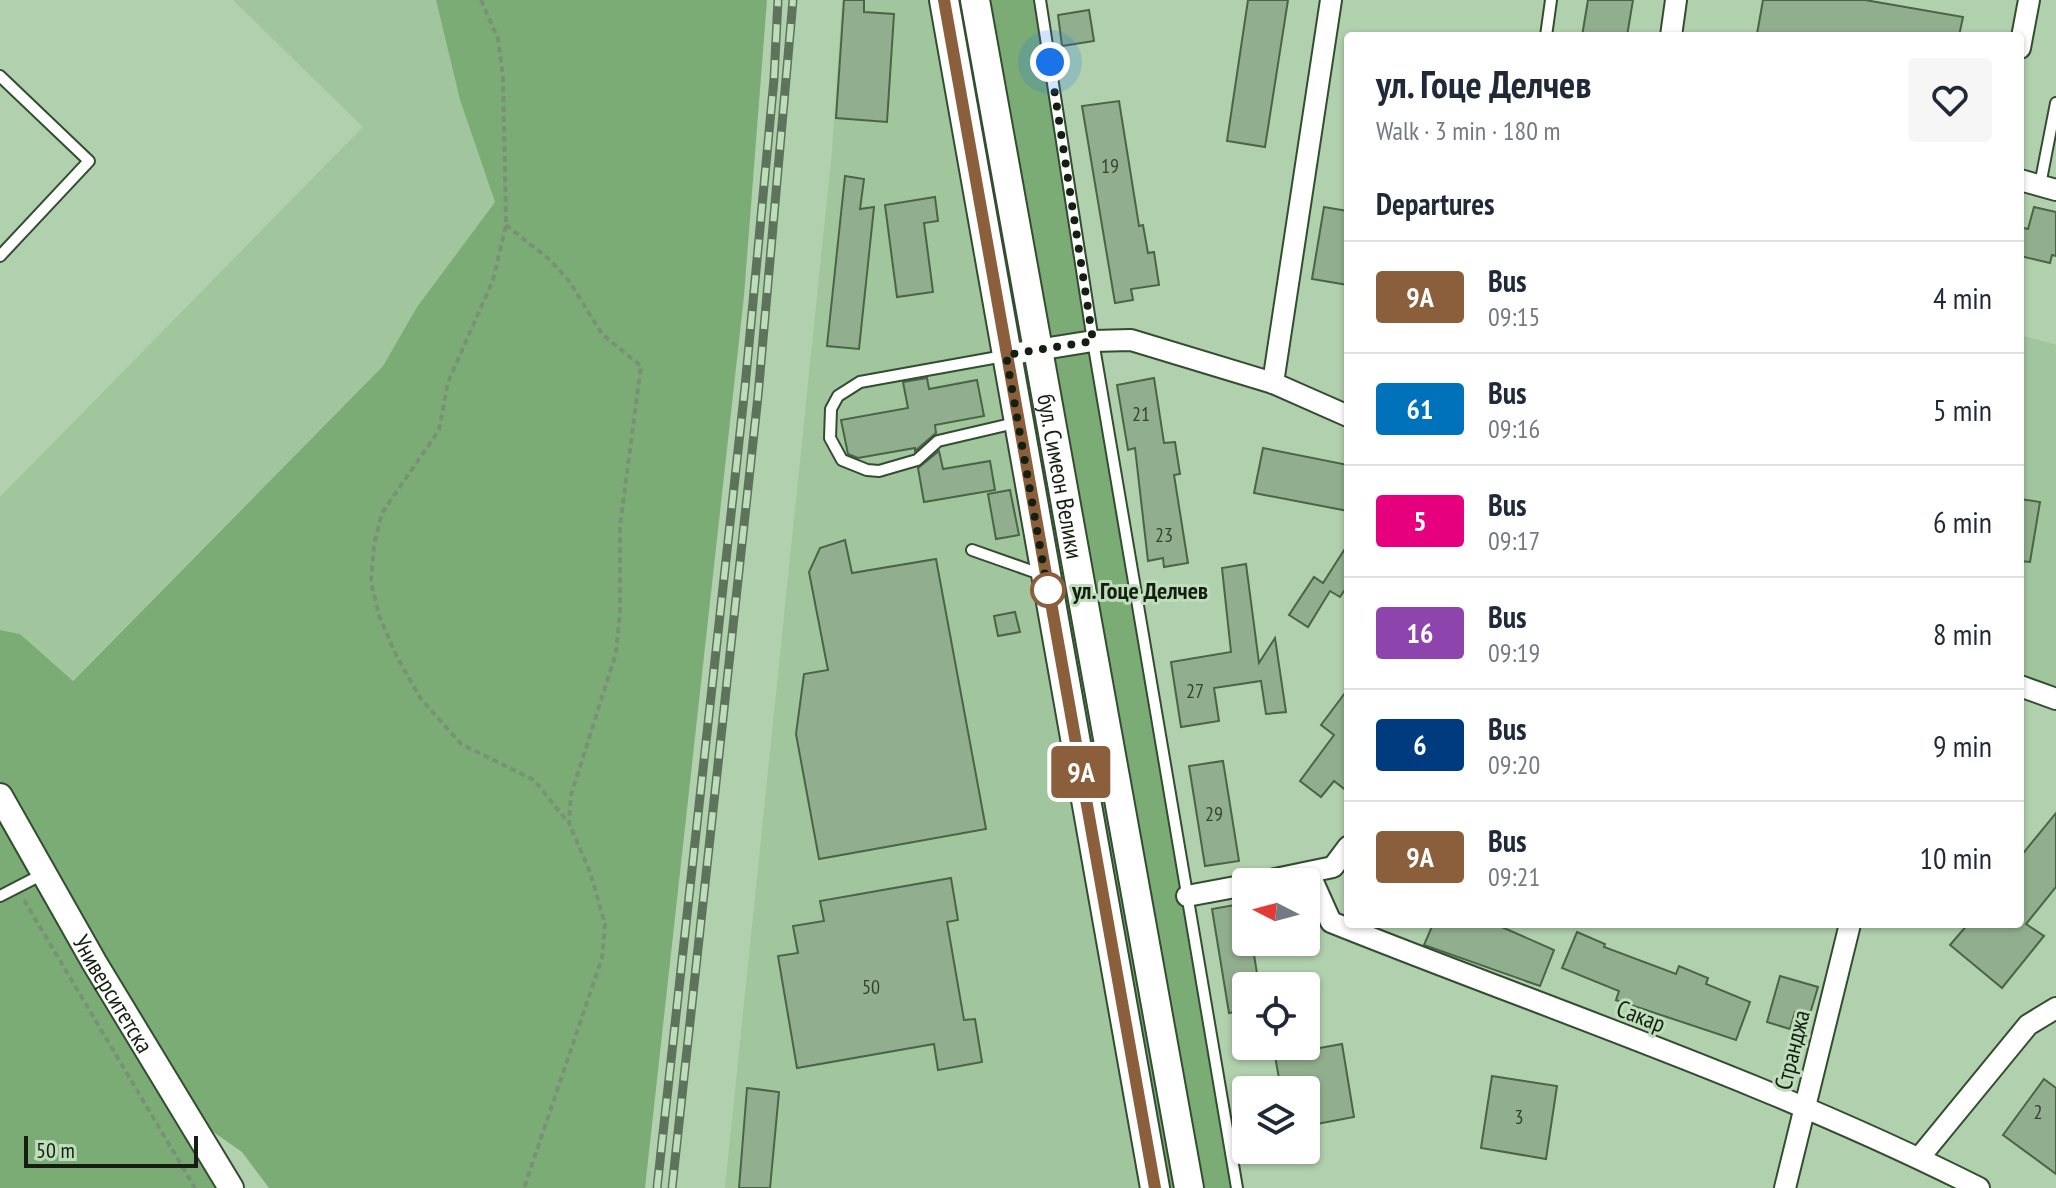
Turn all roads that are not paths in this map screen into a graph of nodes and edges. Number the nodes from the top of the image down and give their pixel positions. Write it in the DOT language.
graph roads {
  1 [pos="944,0"];
  2 [pos="975,0"];
  3 [pos="1040,0"];
  4 [pos="1331,0"];
  5 [pos="1551,0"];
  6 [pos="1676,0"];
  7 [pos="2029,0"];
  8 [pos="1547,32"];
  9 [pos="1672,32"];
  10 [pos="2023,32"];
  11 [pos="0,76"];
  12 [pos="2056,103"];
  13 [pos="2024,181"];
  14 [pos="2048,188"];
  15 [pos="0,256"];
  16 [pos="1093,341"];
  17 [pos="1037,349"];
  18 [pos="1006,355"];
  19 [pos="1273,383"];
  20 [pos="1344,414"];
  21 [pos="1018,423"];
  22 [pos="972,550"];
  23 [pos="1045,576"];
  24 [pos="2024,687"];
  25 [pos="2056,699"];
  26 [pos="0,796"];
  27 [pos="1344,852"];
  28 [pos="1320,870"];
  29 [pos="45,873"];
  30 [pos="1232,888"];
  31 [pos="0,896"];
  32 [pos="1187,896"];
  33 [pos="1320,898"];
  34 [pos="1344,927"];
  35 [pos="1346,928"];
  36 [pos="1849,928"];
  37 [pos="2056,1008"];
  38 [pos="1804,1109"];
  39 [pos="1919,1158"];
  40 [pos="215,1160"];
  41 [pos="231,1188"];
  42 [pos="245,1188"];
  43 [pos="1155,1188"];
  44 [pos="1189,1188"];
  45 [pos="1237,1188"];
  46 [pos="1785,1188"];
  47 [pos="1979,1188"];
  1 -- 18 [label="main road, бул. Симеон Велики"];
  2 -- 17 [label="main road, бул. Симеон Велики"];
  3 -- 16 [label="lane"];
  4 -- 19 [label="street"];
  5 -- 8 [label="lane"];
  6 -- 9 [label="street"];
  7 -- 10 [label="street"];
  11 -- 15 [label="lane"];
  12 -- 14 [label="lane"];
  13 -- 14 [label="street"];
  16 -- 17 [label="street"];
  16 -- 19 [label="street"];
  16 -- 32 [label="lane"];
  17 -- 18 [label="street"];
  17 -- 44 [label="main road, бул. Симеон Велики"];
  18 -- 21 [label="main road, бул. Симеон Велики"];
  18 -- 21 [label="lane"];
  19 -- 20 [label="street"];
  21 -- 23 [label="main road, бул. Симеон Велики"];
  22 -- 23 [label="lane"];
  23 -- 43 [label="main road, бул. Симеон Велики"];
  24 -- 25 [label="street"];
  26 -- 29 [label="street, Университетска"];
  27 -- 28 [label="street"];
  29 -- 31 [label="lane"];
  29 -- 40 [label="street, Университетска"];
  30 -- 32 [label="street"];
  32 -- 45 [label="lane"];
  33 -- 34 [label="street, Сакар"];
  35 -- 38 [label="street, Сакар"];
  36 -- 38 [label="street, Странджа"];
  37 -- 39 [label="street"];
  38 -- 39 [label="street, Сакар"];
  38 -- 46 [label="street, Странджа"];
  39 -- 47 [label="street, Сакар"];
  40 -- 41 [label="street, Университетска"];
  40 -- 42 [label="street"];
}
